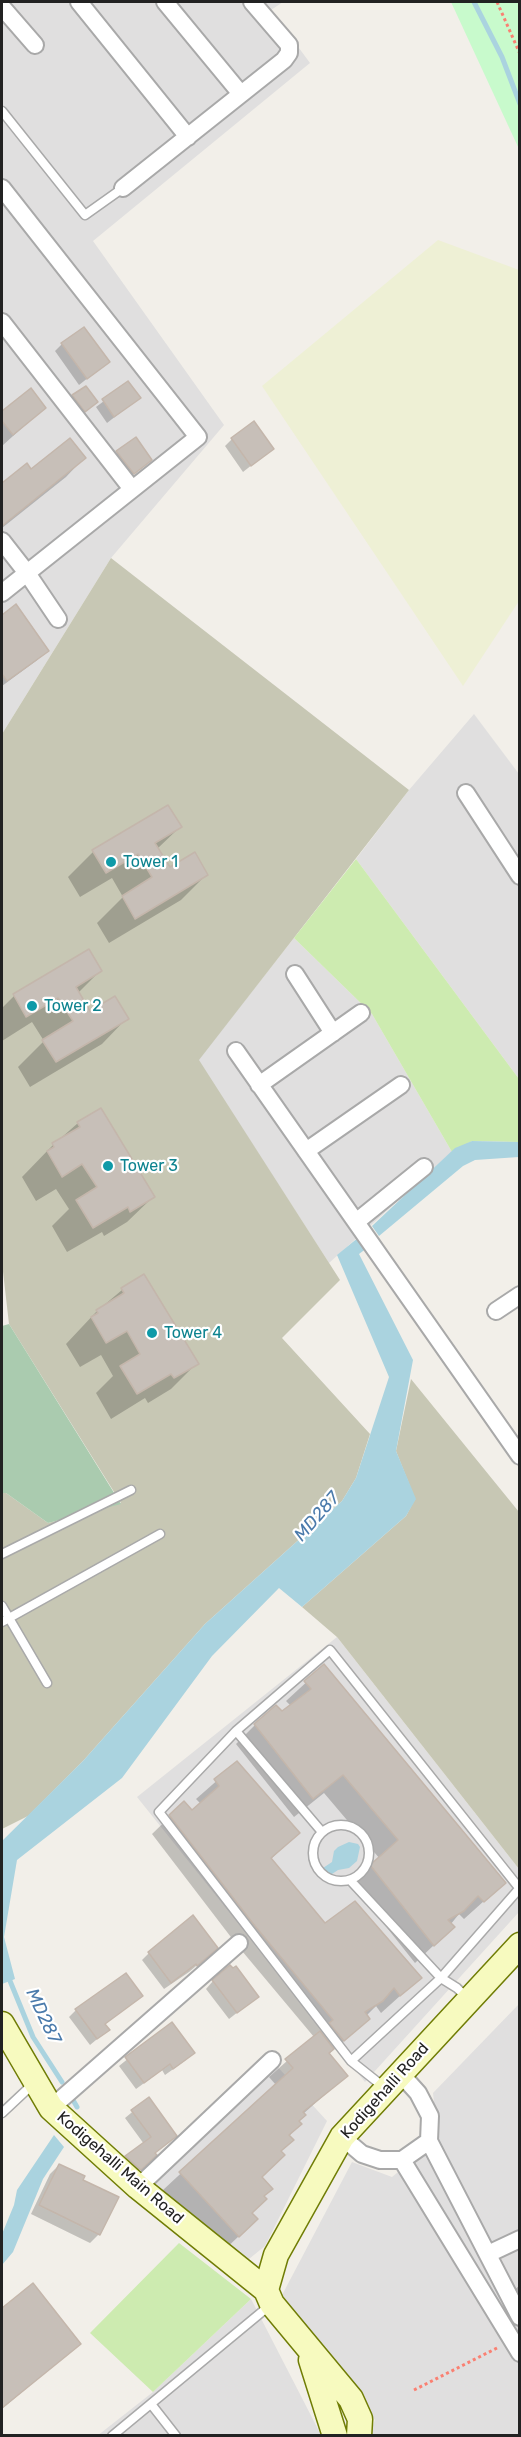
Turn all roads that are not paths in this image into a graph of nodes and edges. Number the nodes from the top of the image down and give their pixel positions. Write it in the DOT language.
graph roads {
  1 [pos="79,2"];
  2 [pos="165,2"];
  3 [pos="252,2"];
  4 [pos="2,7"];
  5 [pos="35,45"];
  6 [pos="241,94"];
  7 [pos="2,111"];
  8 [pos="188,137"];
  9 [pos="2,188"];
  10 [pos="123,189"];
  11 [pos="2,322"];
  12 [pos="132,489"];
  13 [pos="2,541"];
  14 [pos="27,573"];
  15 [pos="2,593"];
  16 [pos="58,620"];
  17 [pos="466,793"];
  18 [pos="519,876"];
  19 [pos="295,974"];
  20 [pos="361,1013"];
  21 [pos="333,1033"];
  22 [pos="236,1051"];
  23 [pos="260,1084"];
  24 [pos="401,1085"];
  25 [pos="306,1151"];
  26 [pos="424,1167"];
  27 [pos="356,1222"];
  28 [pos="519,1295"];
  29 [pos="495,1311"];
  30 [pos="519,1456"];
  31 [pos="131,1490"];
  32 [pos="160,1534"];
  33 [pos="2,1554"];
  34 [pos="2,1606"];
  35 [pos="5,1620"];
  36 [pos="47,1683"];
  37 [pos="236,1731"];
  38 [pos="322,1832"];
  39 [pos="351,1880"];
  40 [pos="519,1889"];
  41 [pos="239,1943"];
  42 [pos="519,1945"];
  43 [pos="441,1977"];
  44 [pos="469,2000"];
  45 [pos="2,2024"];
  46 [pos="272,2060"];
  47 [pos="351,2061"];
  48 [pos="36,2081"];
  49 [pos="393,2081"];
  50 [pos="51,2108"];
  51 [pos="2,2113"];
  52 [pos="342,2137"];
  53 [pos="429,2141"];
  54 [pos="402,2160"];
  55 [pos="138,2187"];
  56 [pos="519,2239"];
  57 [pos="488,2254"];
  58 [pos="269,2297"];
  59 [pos="519,2317"];
  60 [pos="306,2346"];
  61 [pos="516,2346"];
  62 [pos="151,2404"];
  63 [pos="112,2436"];
  64 [pos="176,2436"];
  65 [pos="334,2436"];
  66 [pos="359,2436"];
  1 -- 8 [label="street"];
  2 -- 6 [label="street"];
  3 -- 6 [label="street"];
  4 -- 5 [label="street"];
  6 -- 8 [label="street"];
  7 -- 10 [label="lane"];
  8 -- 10 [label="street"];
  9 -- 12 [label="street"];
  11 -- 12 [label="street"];
  12 -- 14 [label="street"];
  13 -- 14 [label="street"];
  14 -- 15 [label="street"];
  14 -- 16 [label="street"];
  17 -- 18 [label="street"];
  19 -- 21 [label="street"];
  20 -- 21 [label="street"];
  21 -- 23 [label="street"];
  22 -- 23 [label="street"];
  23 -- 25 [label="street"];
  24 -- 25 [label="street"];
  25 -- 27 [label="street"];
  26 -- 27 [label="street"];
  27 -- 30 [label="street"];
  28 -- 29 [label="street"];
  31 -- 33 [label="lane"];
  32 -- 35 [label="lane"];
  34 -- 35 [label="lane"];
  35 -- 36 [label="lane"];
  37 -- 38 [label="lane"];
  37 -- 40 [label="lane"];
  37 -- 47 [label="lane"];
  38 -- 39 [label="lane"];
  38 -- 39 [label="lane"];
  39 -- 43 [label="lane"];
  40 -- 43 [label="lane"];
  41 -- 50 [label="street"];
  42 -- 44 [label="street, Kodigehalli Road"];
  43 -- 44 [label="lane"];
  43 -- 47 [label="lane"];
  44 -- 49 [label="street, Kodigehalli Road"];
  45 -- 48 [label="street, Kodigehalli Main Road"];
  46 -- 55 [label="street"];
  47 -- 49 [label="lane"];
  48 -- 50 [label="street, Kodigehalli Main Road"];
  48 -- 51 [label="lane"];
  49 -- 52 [label="street, Kodigehalli Road"];
  49 -- 53 [label="street"];
  50 -- 55 [label="street, Kodigehalli Main Road"];
  52 -- 54 [label="street"];
  52 -- 58 [label="street, Kodigehalli Road"];
  53 -- 54 [label="street"];
  53 -- 57 [label="street"];
  54 -- 61 [label="street"];
  55 -- 58 [label="street, Kodigehalli Main Road"];
  56 -- 57 [label="street"];
  57 -- 59 [label="street"];
  58 -- 60 [label="street, Kodigehalli Main Road"];
  58 -- 62 [label="lane"];
  60 -- 65 [label="street"];
  60 -- 66 [label="street, Kodigehalli Main Road"];
  62 -- 63 [label="lane"];
  62 -- 64 [label="lane"];
}
